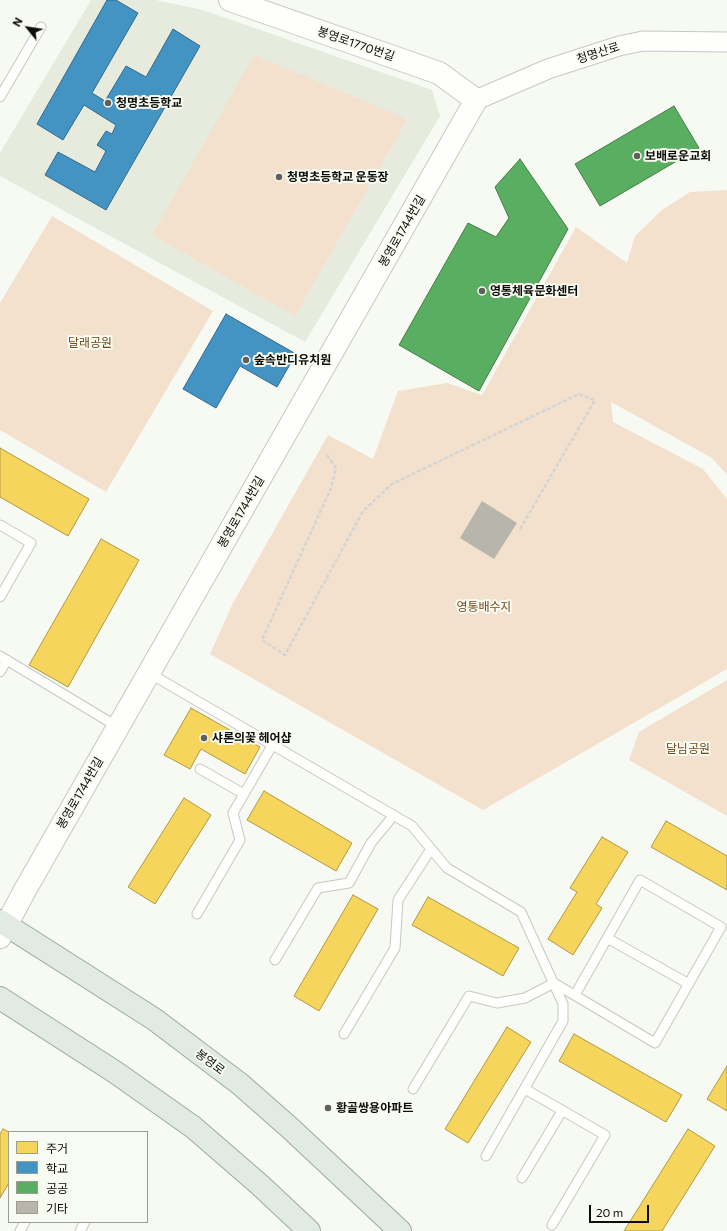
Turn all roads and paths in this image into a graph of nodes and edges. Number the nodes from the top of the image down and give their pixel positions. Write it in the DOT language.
graph roads {
  1 [pos="230,0"];
  2 [pos="41,27"];
  3 [pos="727,42"];
  4 [pos="0,98"];
  5 [pos="476,100"];
  6 [pos="327,455"];
  7 [pos="0,525"];
  8 [pos="519,531"];
  9 [pos="0,597"];
  10 [pos="3,658"];
  11 [pos="0,672"];
  12 [pos="149,673"];
  13 [pos="118,727"];
  14 [pos="273,744"];
  15 [pos="200,769"];
  16 [pos="244,794"];
  17 [pos="394,816"];
  18 [pos="431,849"];
  19 [pos="197,914"];
  20 [pos="2,927"];
  21 [pos="607,938"];
  22 [pos="275,960"];
  23 [pos="554,983"];
  24 [pos="689,984"];
  25 [pos="575,995"];
  26 [pos="0,998"];
  27 [pos="344,1034"];
  28 [pos="413,1089"];
  29 [pos="524,1089"];
  30 [pos="562,1111"];
  31 [pos="486,1156"];
  32 [pos="522,1178"];
  33 [pos="552,1226"];
  34 [pos="309,1231"];
  35 [pos="400,1231"];
  1 -- 5 [label="street, 봉영로1770번길"];
  2 -- 4 [label="lane"];
  3 -- 5 [label="street, 청명산로"];
  5 -- 12 [label="street, 봉영로1744번길"];
  6 -- 8 [label="path"];
  7 -- 9 [label="lane"];
  10 -- 11 [label="lane"];
  10 -- 13 [label="lane"];
  12 -- 13 [label="street, 봉영로1744번길"];
  12 -- 14 [label="lane"];
  13 -- 20 [label="street, 봉영로1744번길"];
  14 -- 16 [label="lane"];
  14 -- 17 [label="lane"];
  15 -- 16 [label="lane"];
  16 -- 19 [label="lane"];
  17 -- 18 [label="lane"];
  17 -- 22 [label="lane"];
  18 -- 23 [label="lane"];
  18 -- 27 [label="lane"];
  20 -- 35 [label="main road, 봉영로"];
  21 -- 24 [label="lane"];
  21 -- 24 [label="lane"];
  21 -- 25 [label="lane"];
  23 -- 25 [label="lane"];
  23 -- 28 [label="lane"];
  23 -- 29 [label="lane"];
  24 -- 25 [label="lane"];
  26 -- 34 [label="main road"];
  29 -- 30 [label="lane"];
  29 -- 31 [label="lane"];
  30 -- 32 [label="lane"];
  30 -- 33 [label="lane"];
}
